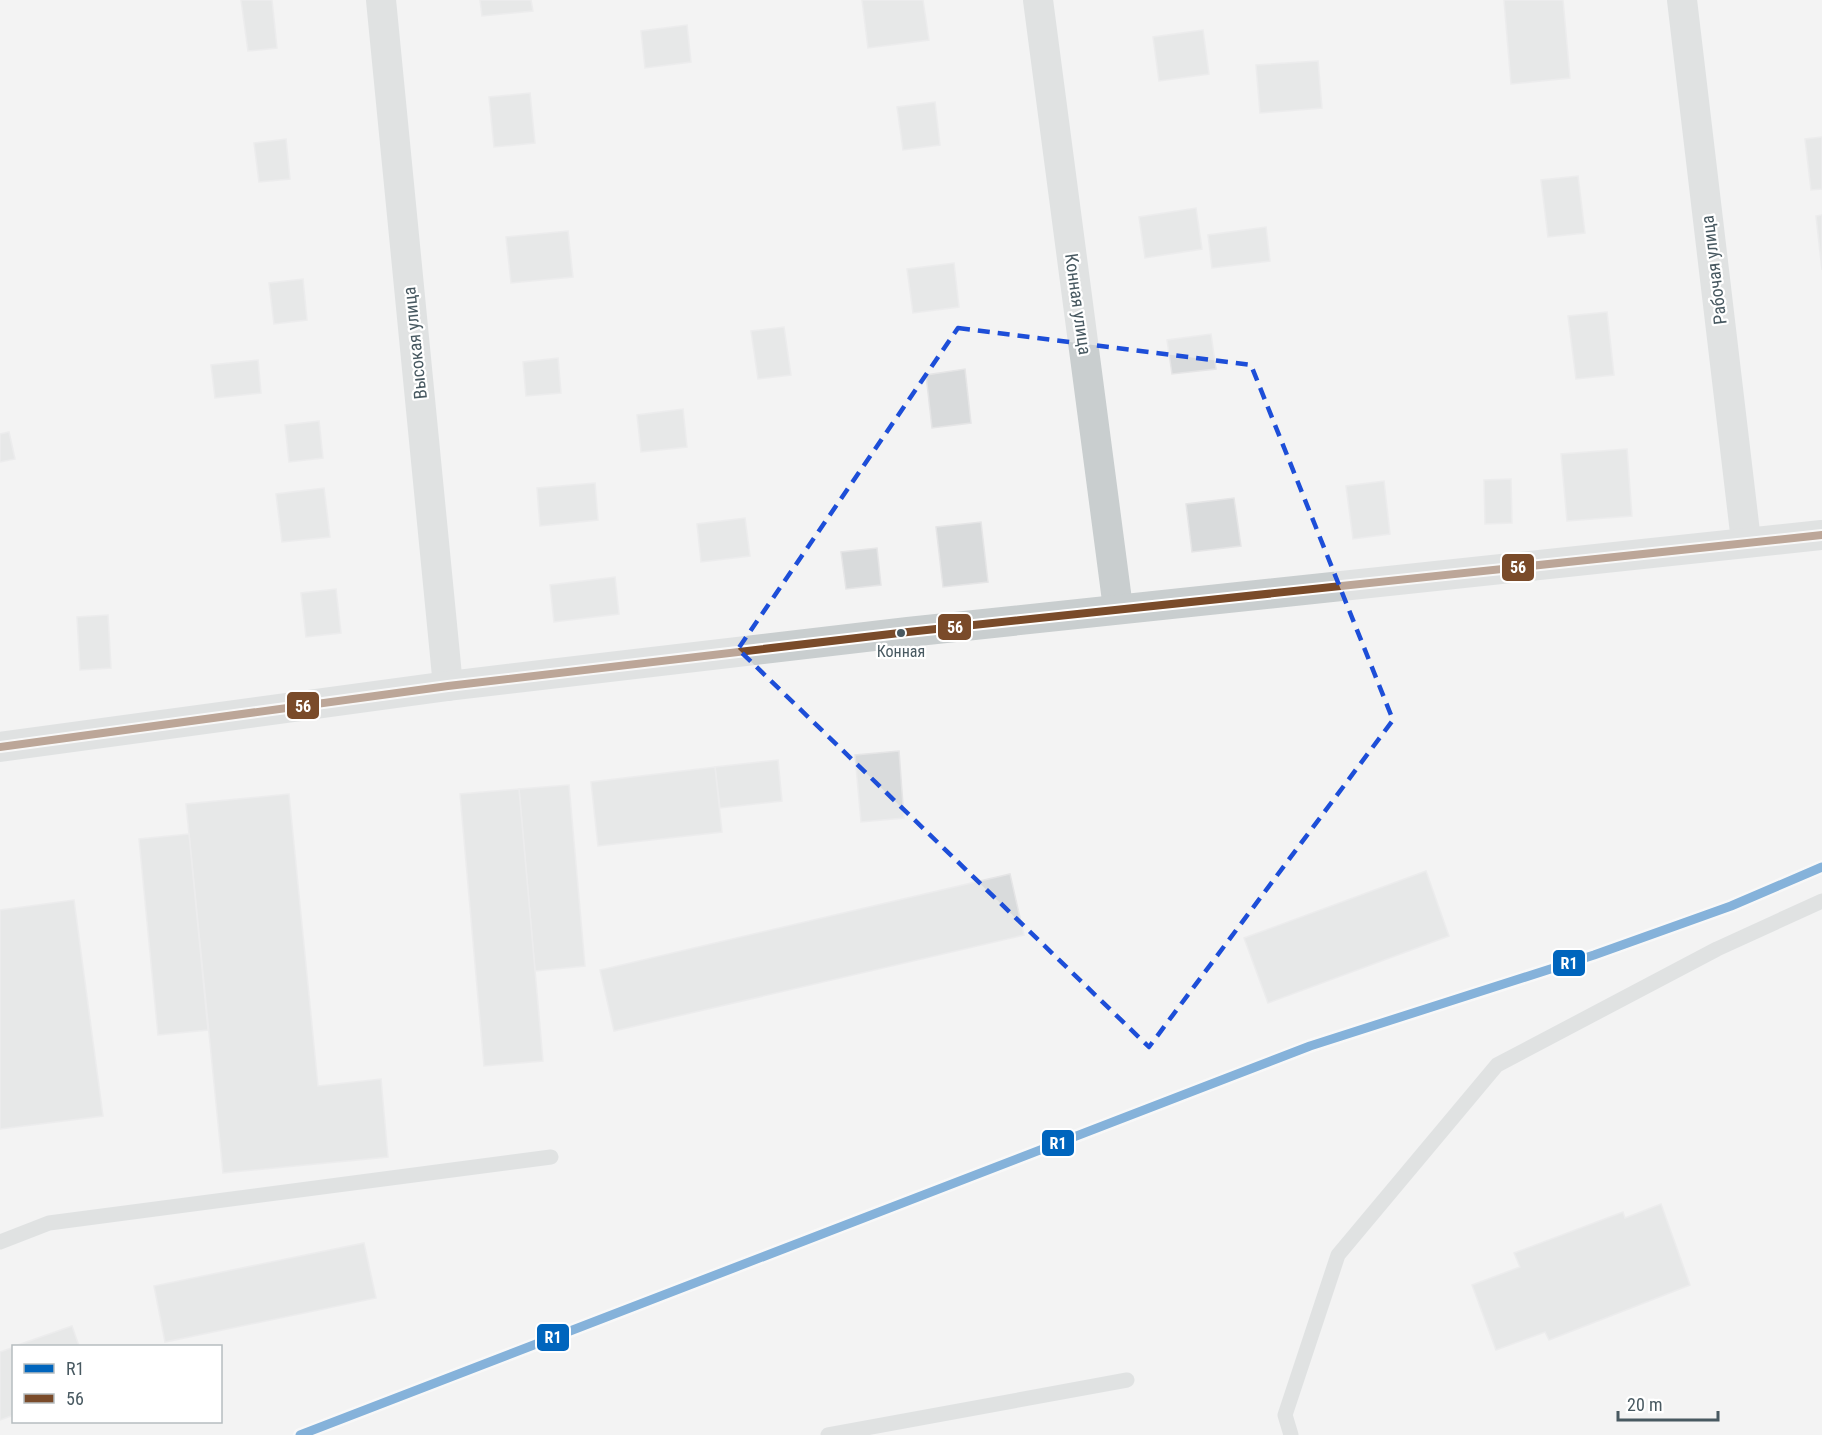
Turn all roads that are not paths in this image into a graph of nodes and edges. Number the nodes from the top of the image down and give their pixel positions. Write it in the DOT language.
graph roads {
  1 [pos="381,0"];
  2 [pos="1038,0"];
  3 [pos="1682,0"];
  4 [pos="1822,535"];
  5 [pos="1746,541"];
  6 [pos="1118,608"];
  7 [pos="448,686"];
  8 [pos="0,747"];
  9 [pos="1822,902"];
  10 [pos="551,1157"];
  11 [pos="0,1242"];
  12 [pos="1127,1380"];
  13 [pos="828,1435"];
  14 [pos="1291,1435"];
  1 -- 7 [label="street, Высокая улица"];
  2 -- 6 [label="street, Конная улица"];
  3 -- 5 [label="street, Рабочая улица"];
  4 -- 5 [label="street"];
  5 -- 6 [label="street"];
  6 -- 7 [label="street"];
  7 -- 8 [label="street"];
  9 -- 14 [label="lane"];
  10 -- 11 [label="lane"];
  12 -- 13 [label="lane"];
}
